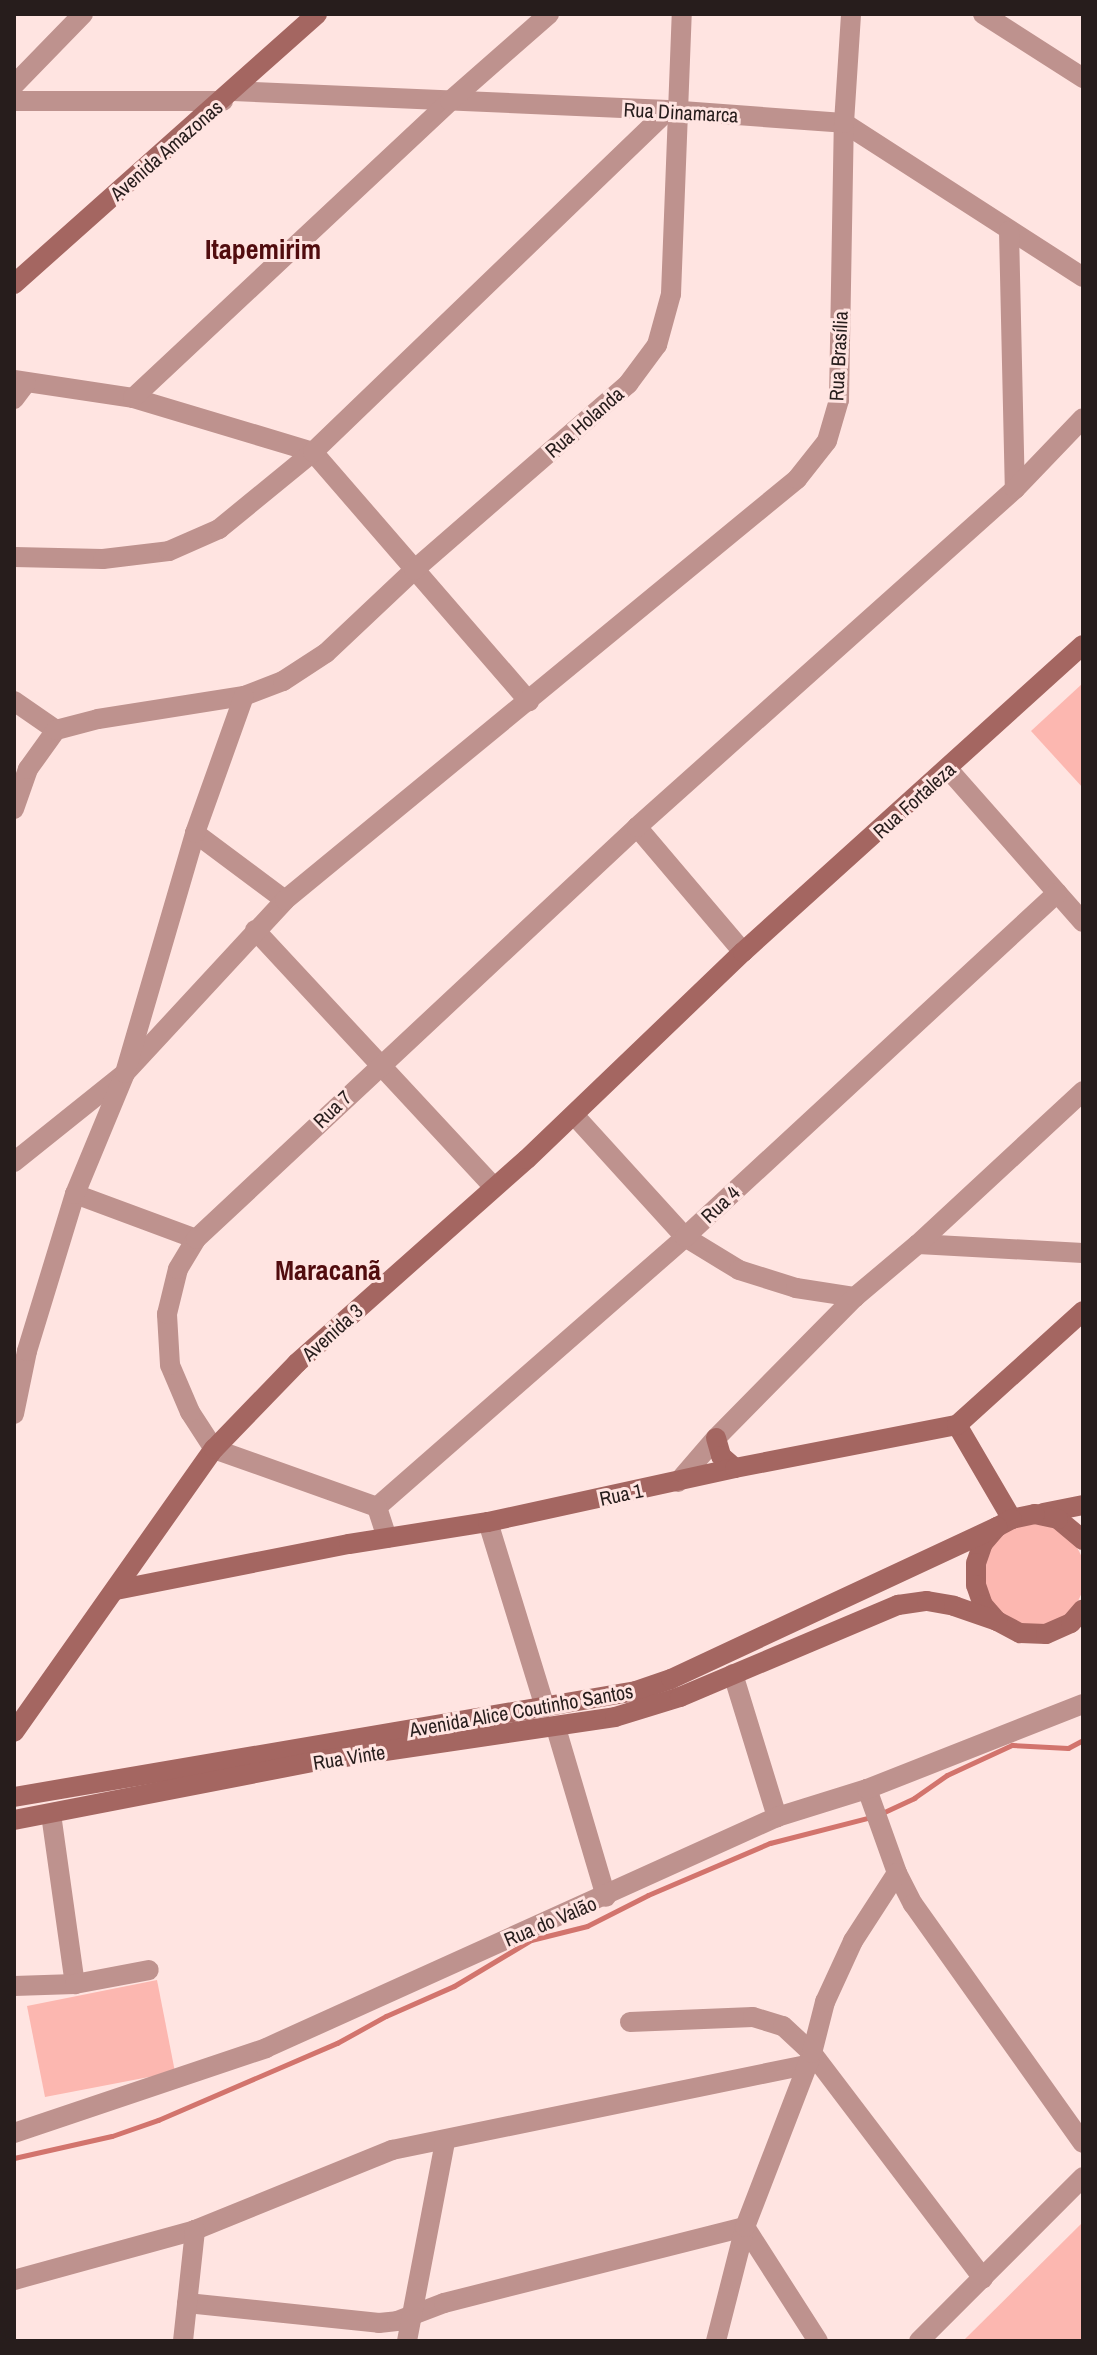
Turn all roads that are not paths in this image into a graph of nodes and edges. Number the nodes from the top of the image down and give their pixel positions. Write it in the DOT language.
graph roads {
  1 [pos="64,14"];
  2 [pos="83,14"];
  3 [pos="317,14"];
  4 [pos="549,14"];
  5 [pos="682,14"];
  6 [pos="851,14"];
  7 [pos="983,14"];
  8 [pos="55,40"];
  9 [pos="1082,74"];
  10 [pos="14,85"];
  11 [pos="228,96"];
  12 [pos="14,101"];
  13 [pos="450,101"];
  14 [pos="674,110"];
  15 [pos="844,123"];
  16 [pos="1009,231"];
  17 [pos="1083,277"];
  18 [pos="14,284"];
  19 [pos="18,387"];
  20 [pos="133,398"];
  21 [pos="1083,418"];
  22 [pos="313,452"];
  23 [pos="1015,489"];
  24 [pos="14,557"];
  25 [pos="414,570"];
  26 [pos="1083,645"];
  27 [pos="244,696"];
  28 [pos="14,701"];
  29 [pos="528,702"];
  30 [pos="56,730"];
  31 [pos="948,769"];
  32 [pos="14,809"];
  33 [pos="637,827"];
  34 [pos="195,833"];
  35 [pos="1057,893"];
  36 [pos="285,900"];
  37 [pos="1083,922"];
  38 [pos="255,930"];
  39 [pos="743,952"];
  40 [pos="380,1064"];
  41 [pos="125,1073"];
  42 [pos="1083,1091"];
  43 [pos="574,1115"];
  44 [pos="14,1162"];
  45 [pos="494,1187"];
  46 [pos="75,1194"];
  47 [pos="685,1237"];
  48 [pos="196,1239"];
  49 [pos="918,1244"];
  50 [pos="1083,1253"];
  51 [pos="855,1297"];
  52 [pos="1083,1311"];
  53 [pos="14,1414"];
  54 [pos="957,1425"];
  55 [pos="716,1438"];
  56 [pos="214,1449"];
  57 [pos="735,1468"];
  58 [pos="678,1482"];
  59 [pos="1083,1505"];
  60 [pos="377,1507"];
  61 [pos="1035,1514"];
  62 [pos="488,1522"];
  63 [pos="1005,1523"];
  64 [pos="387,1538"];
  65 [pos="1083,1540"];
  66 [pos="116,1590"];
  67 [pos="1079,1617"];
  68 [pos="997,1621"];
  69 [pos="733,1674"];
  70 [pos="1083,1704"];
  71 [pos="545,1707"];
  72 [pos="556,1728"];
  73 [pos="14,1732"];
  74 [pos="14,1797"];
  75 [pos="870,1797"];
  76 [pos="51,1814"];
  77 [pos="777,1817"];
  78 [pos="14,1820"];
  79 [pos="897,1873"];
  80 [pos="606,1897"];
  81 [pos="149,1970"];
  82 [pos="75,1984"];
  83 [pos="14,1986"];
  84 [pos="630,2022"];
  85 [pos="809,2059"];
  86 [pos="14,2133"];
  87 [pos="445,2141"];
  88 [pos="1083,2143"];
  89 [pos="1083,2177"];
  90 [pos="745,2227"];
  91 [pos="195,2230"];
  92 [pos="983,2278"];
  93 [pos="14,2280"];
  94 [pos="187,2303"];
  95 [pos="411,2316"];
  96 [pos="183,2341"];
  97 [pos="407,2341"];
  98 [pos="716,2341"];
  99 [pos="818,2341"];
  100 [pos="919,2341"];
  1 -- 8 [label="street"];
  2 -- 8 [label="street"];
  3 -- 11 [label="street, Avenida Amazonas"];
  4 -- 13 [label="street"];
  5 -- 14 [label="street, Rua Holanda"];
  6 -- 15 [label="street, Rua Brasília"];
  7 -- 9 [label="street"];
  8 -- 10 [label="street"];
  11 -- 12 [label="street, Rua Dinamarca"];
  11 -- 13 [label="street, Rua Dinamarca"];
  11 -- 18 [label="street, Avenida Amazonas"];
  13 -- 14 [label="street, Rua Dinamarca"];
  13 -- 20 [label="street"];
  14 -- 15 [label="street, Rua Dinamarca"];
  14 -- 22 [label="street"];
  14 -- 25 [label="street, Rua Holanda"];
  15 -- 16 [label="street, Rua Dinamarca"];
  15 -- 29 [label="street, Rua Brasília"];
  16 -- 17 [label="street, Rua Dinamarca"];
  16 -- 23 [label="street"];
  19 -- 20 [label="street"];
  20 -- 22 [label="street"];
  21 -- 23 [label="street, Rua 7"];
  22 -- 24 [label="street"];
  22 -- 25 [label="street"];
  23 -- 33 [label="street, Rua 7"];
  25 -- 27 [label="street, Rua Holanda"];
  25 -- 29 [label="street"];
  26 -- 31 [label="street, Rua Fortaleza"];
  27 -- 30 [label="street, Rua Holanda"];
  27 -- 34 [label="street"];
  28 -- 30 [label="street"];
  29 -- 36 [label="street, Rua Brasília"];
  30 -- 32 [label="street"];
  31 -- 35 [label="street"];
  31 -- 39 [label="street, Rua Fortaleza"];
  33 -- 39 [label="street"];
  33 -- 40 [label="street, Rua 7"];
  34 -- 36 [label="street"];
  34 -- 41 [label="street"];
  35 -- 37 [label="street"];
  35 -- 47 [label="street, Rua 4"];
  36 -- 38 [label="street, Rua Brasília"];
  38 -- 40 [label="street"];
  38 -- 41 [label="street, Rua Brasília"];
  39 -- 43 [label="street, Avenida 3"];
  40 -- 45 [label="street"];
  40 -- 48 [label="street, Rua 7"];
  41 -- 44 [label="street"];
  41 -- 46 [label="street"];
  42 -- 49 [label="street"];
  43 -- 45 [label="street, Avenida 3"];
  43 -- 47 [label="street"];
  45 -- 56 [label="street, Avenida 3"];
  46 -- 48 [label="street"];
  46 -- 53 [label="street"];
  47 -- 51 [label="street"];
  47 -- 60 [label="street, Rua 4"];
  48 -- 56 [label="street, Rua 7"];
  49 -- 50 [label="street"];
  49 -- 51 [label="street"];
  51 -- 55 [label="street"];
  52 -- 54 [label="street"];
  54 -- 57 [label="street, Rua 1"];
  54 -- 63 [label="street"];
  55 -- 57 [label="street"];
  55 -- 58 [label="street"];
  56 -- 60 [label="street"];
  56 -- 66 [label="street, Avenida 3"];
  57 -- 58 [label="street, Rua 1"];
  58 -- 62 [label="street, Rua 1"];
  59 -- 61 [label="street"];
  60 -- 64 [label="street"];
  61 -- 63 [label="street, Avenida Alice Coutinho Santos"];
  61 -- 65 [label="street"];
  62 -- 64 [label="street, Rua 1"];
  62 -- 71 [label="street"];
  63 -- 68 [label="street"];
  63 -- 71 [label="street, Avenida Alice Coutinho Santos"];
  64 -- 66 [label="street, Rua 1"];
  66 -- 73 [label="street, Avenida 3"];
  67 -- 68 [label="street, Rua Vinte"];
  68 -- 69 [label="street, Rua Vinte"];
  69 -- 72 [label="street, Rua Vinte"];
  69 -- 77 [label="street"];
  70 -- 75 [label="street, Rua do Valão"];
  71 -- 74 [label="street, Avenida Alice Coutinho Santos"];
  72 -- 76 [label="street, Rua Vinte"];
  72 -- 80 [label="street"];
  75 -- 77 [label="street, Rua do Valão"];
  75 -- 79 [label="street"];
  76 -- 78 [label="street, Rua Vinte"];
  76 -- 82 [label="street"];
  77 -- 80 [label="street, Rua do Valão"];
  79 -- 85 [label="street"];
  79 -- 88 [label="street"];
  80 -- 86 [label="street, Rua do Valão"];
  81 -- 82 [label="street"];
  82 -- 83 [label="street"];
  84 -- 85 [label="street"];
  85 -- 87 [label="street"];
  85 -- 90 [label="street"];
  85 -- 92 [label="street"];
  87 -- 91 [label="street"];
  87 -- 95 [label="street"];
  89 -- 92 [label="street"];
  90 -- 95 [label="street"];
  90 -- 98 [label="street"];
  90 -- 99 [label="street"];
  91 -- 93 [label="street"];
  91 -- 94 [label="street"];
  92 -- 100 [label="street"];
  94 -- 95 [label="street"];
  94 -- 96 [label="street"];
  95 -- 97 [label="street"];
}
